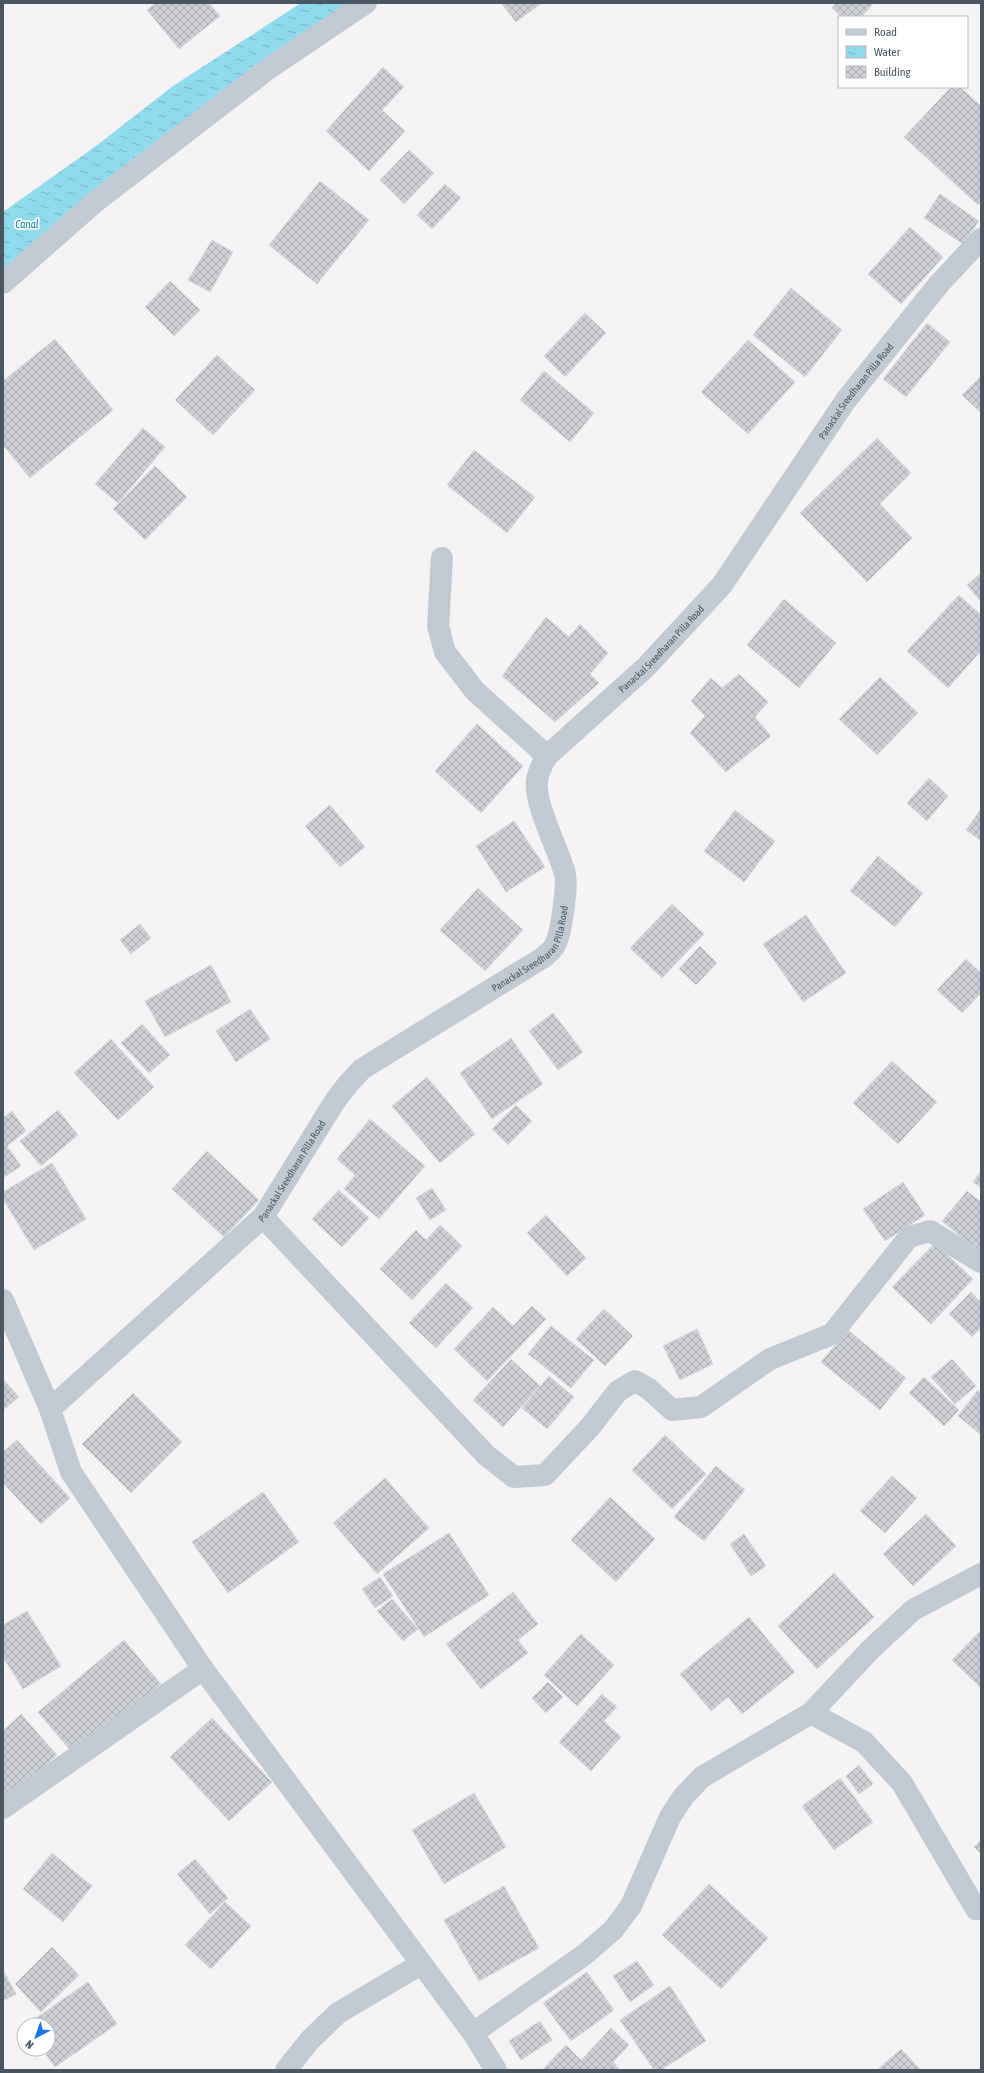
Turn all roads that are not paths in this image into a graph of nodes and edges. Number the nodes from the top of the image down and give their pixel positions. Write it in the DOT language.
graph roads {
  1 [pos="366,3"];
  2 [pos="981,239"];
  3 [pos="3,283"];
  4 [pos="442,558"];
  5 [pos="547,756"];
  6 [pos="263,1217"];
  7 [pos="981,1262"];
  8 [pos="3,1300"];
  9 [pos="50,1409"];
  10 [pos="981,1574"];
  11 [pos="203,1669"];
  12 [pos="811,1713"];
  13 [pos="3,1808"];
  14 [pos="981,1908"];
  15 [pos="421,1964"];
  16 [pos="473,2033"];
  17 [pos="286,2070"];
  18 [pos="496,2070"];
  1 -- 3 [label="street"];
  2 -- 5 [label="street, Panackal Sreedharan Pilla Road"];
  4 -- 5 [label="street"];
  5 -- 6 [label="street, Panackal Sreedharan Pilla Road"];
  6 -- 7 [label="street"];
  6 -- 9 [label="street, Panackal Sreedharan Pilla Road"];
  8 -- 9 [label="street"];
  9 -- 11 [label="street"];
  10 -- 12 [label="street"];
  11 -- 13 [label="street"];
  11 -- 15 [label="street"];
  12 -- 14 [label="street"];
  12 -- 16 [label="street"];
  15 -- 16 [label="street"];
  15 -- 17 [label="street"];
  16 -- 18 [label="street"];
}
